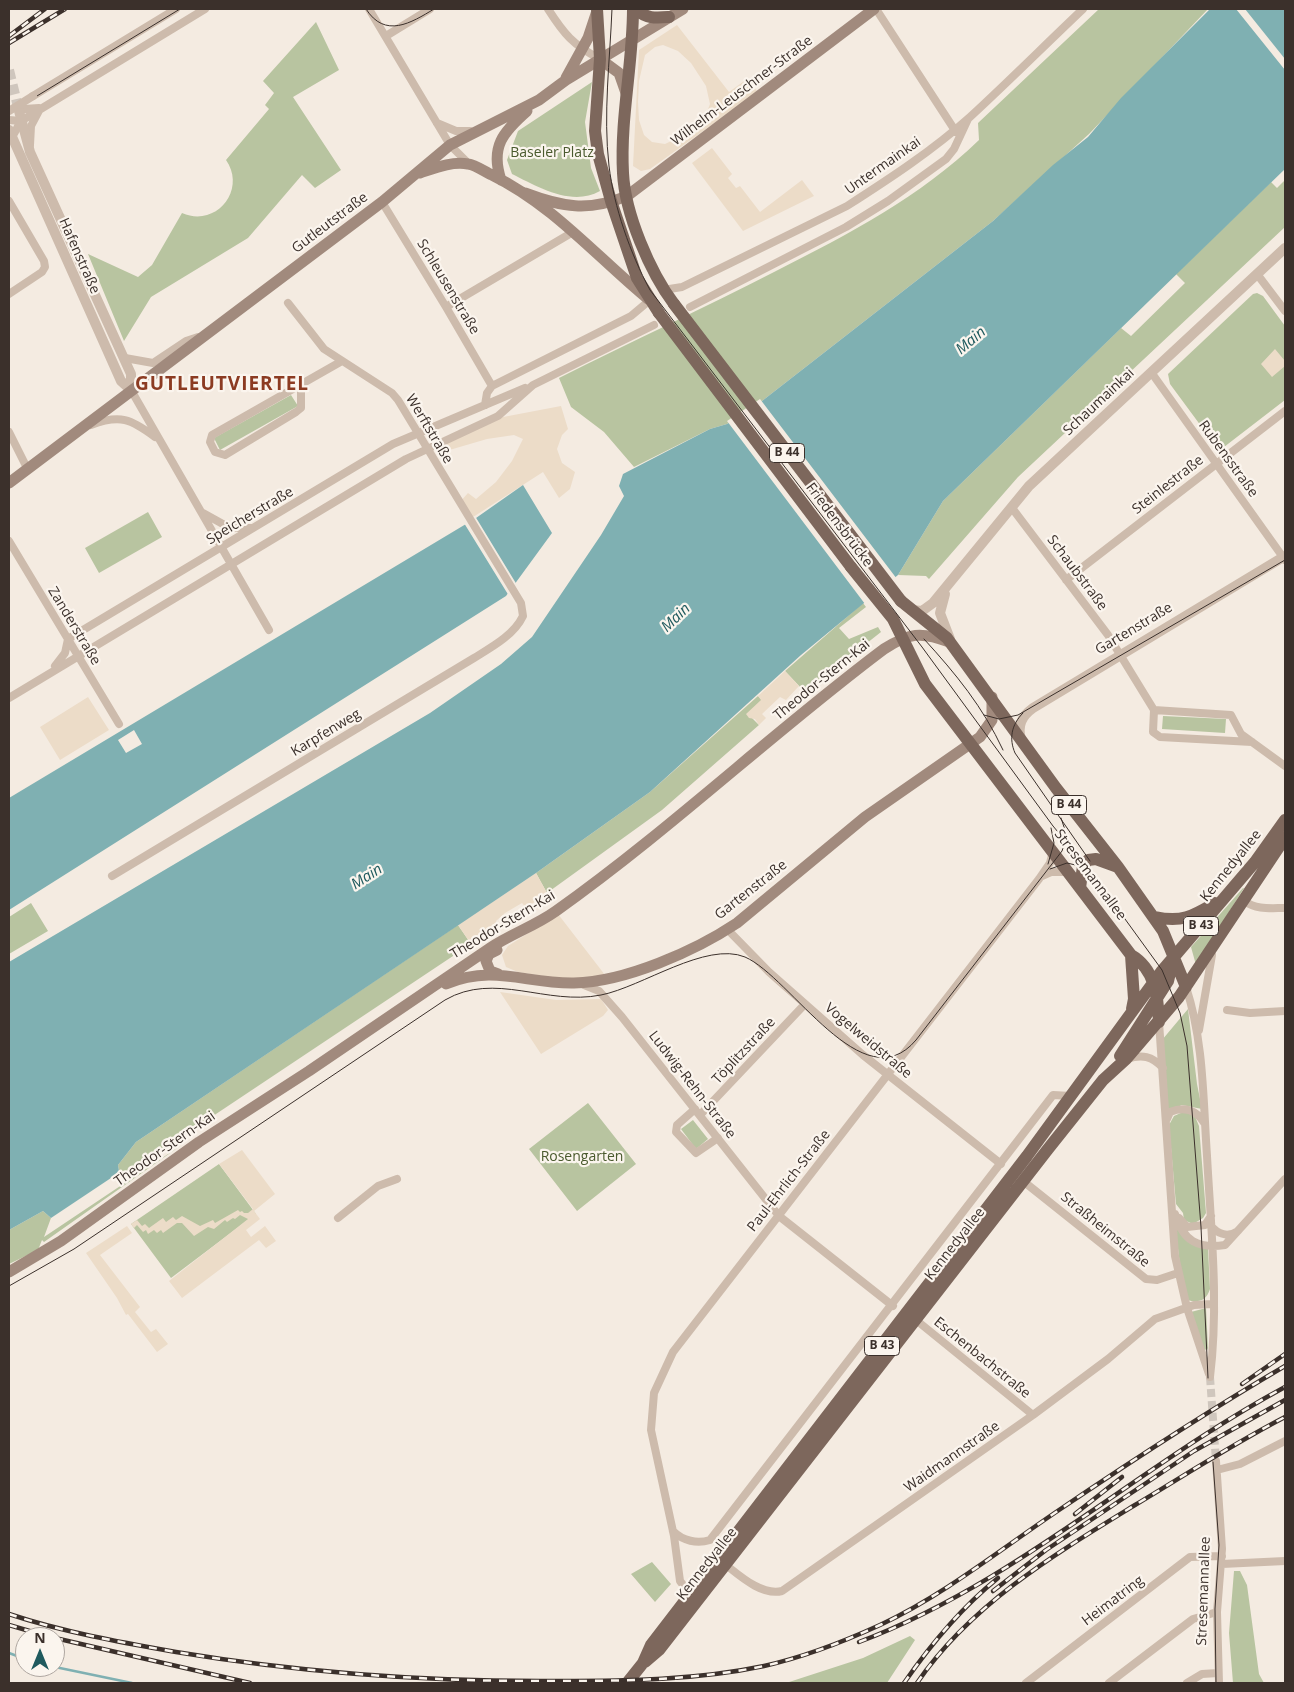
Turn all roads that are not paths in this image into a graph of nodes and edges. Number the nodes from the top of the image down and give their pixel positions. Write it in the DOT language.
graph roads {
  1 [pos="176,9"];
  2 [pos="205,9"];
  3 [pos="369,9"];
  4 [pos="430,9"];
  5 [pos="548,9"];
  6 [pos="597,9"];
  7 [pos="635,9"];
  8 [pos="683,9"];
  9 [pos="875,9"];
  10 [pos="1083,9"];
  11 [pos="670,17"];
  12 [pos="386,36"];
  13 [pos="633,41"];
  14 [pos="582,49"];
  15 [pos="600,59"];
  16 [pos="566,80"];
  17 [pos="626,94"];
  18 [pos="539,100"];
  19 [pos="41,108"];
  20 [pos="18,113"];
  21 [pos="969,117"];
  22 [pos="9,120"];
  23 [pos="437,123"];
  24 [pos="480,129"];
  25 [pos="954,129"];
  26 [pos="10,134"];
  27 [pos="960,138"];
  28 [pos="450,145"];
  29 [pos="30,152"];
  30 [pos="469,164"];
  31 [pos="413,175"];
  32 [pos="501,180"];
  33 [pos="525,193"];
  34 [pos="627,196"];
  35 [pos="9,201"];
  36 [pos="382,202"];
  37 [pos="611,202"];
  38 [pos="573,232"];
  39 [pos="1285,248"];
  40 [pos="1257,274"];
  41 [pos="663,290"];
  42 [pos="9,294"];
  43 [pos="650,300"];
  44 [pos="288,303"];
  45 [pos="446,307"];
  46 [pos="690,307"];
  47 [pos="1285,311"];
  48 [pos="654,325"];
  49 [pos="205,335"];
  50 [pos="125,358"];
  51 [pos="342,362"];
  52 [pos="1151,372"];
  53 [pos="301,385"];
  54 [pos="534,385"];
  55 [pos="492,386"];
  56 [pos="131,390"];
  57 [pos="485,405"];
  58 [pos="1285,411"];
  59 [pos="82,428"];
  60 [pos="9,432"];
  61 [pos="418,433"];
  62 [pos="159,440"];
  63 [pos="426,449"];
  64 [pos="1216,464"];
  65 [pos="28,470"];
  66 [pos="9,483"];
  67 [pos="1012,508"];
  68 [pos="201,512"];
  69 [pos="254,528"];
  70 [pos="9,541"];
  71 [pos="221,548"];
  72 [pos="1285,558"];
  73 [pos="230,564"];
  74 [pos="1066,580"];
  75 [pos="946,590"];
  76 [pos="515,593"];
  77 [pos="905,605"];
  78 [pos="888,612"];
  79 [pos="940,612"];
  80 [pos="270,630"];
  81 [pos="903,639"];
  82 [pos="68,640"];
  83 [pos="952,645"];
  84 [pos="1120,654"];
  85 [pos="78,656"];
  86 [pos="48,673"];
  87 [pos="992,697"];
  88 [pos="9,698"];
  89 [pos="1154,710"];
  90 [pos="119,724"];
  91 [pos="1023,742"];
  92 [pos="1252,742"];
  93 [pos="971,744"];
  94 [pos="1285,766"];
  95 [pos="1285,820"];
  96 [pos="1285,838"];
  97 [pos="1053,851"];
  98 [pos="1118,867"];
  99 [pos="1068,872"];
  100 [pos="112,876"];
  101 [pos="1039,879"];
  102 [pos="1080,888"];
  103 [pos="1227,896"];
  104 [pos="1244,901"];
  105 [pos="1285,908"];
  106 [pos="1155,917"];
  107 [pos="727,930"];
  108 [pos="514,936"];
  109 [pos="1214,948"];
  110 [pos="1131,955"];
  111 [pos="1174,956"];
  112 [pos="498,974"];
  113 [pos="1153,982"];
  114 [pos="575,983"];
  115 [pos="434,987"];
  116 [pos="1186,987"];
  117 [pos="1158,998"];
  118 [pos="805,1004"];
  119 [pos="1227,1010"];
  120 [pos="1285,1012"];
  121 [pos="1130,1014"];
  122 [pos="1159,1022"];
  123 [pos="1198,1036"];
  124 [pos="1126,1059"];
  125 [pos="1162,1068"];
  126 [pos="888,1075"];
  127 [pos="1103,1080"];
  128 [pos="1071,1096"];
  129 [pos="698,1112"];
  130 [pos="1167,1119"];
  131 [pos="1204,1124"];
  132 [pos="718,1138"];
  133 [pos="1001,1164"];
  134 [pos="396,1179"];
  135 [pos="1285,1179"];
  136 [pos="1023,1181"];
  137 [pos="1173,1207"];
  138 [pos="779,1216"];
  139 [pos="1211,1216"];
  140 [pos="338,1218"];
  141 [pos="1243,1226"];
  142 [pos="1213,1228"];
  143 [pos="1214,1247"];
  144 [pos="9,1272"];
  145 [pos="1178,1273"];
  146 [pos="1212,1304"];
  147 [pos="893,1306"];
  148 [pos="1187,1308"];
  149 [pos="916,1320"];
  150 [pos="1033,1415"];
  151 [pos="1285,1441"];
  152 [pos="1216,1462"];
  153 [pos="1216,1470"];
  154 [pos="672,1530"];
  155 [pos="1222,1560"];
  156 [pos="1285,1562"];
  157 [pos="726,1565"];
  158 [pos="706,1590"];
  159 [pos="690,1594"];
  160 [pos="1217,1612"];
  161 [pos="643,1663"];
  162 [pos="1218,1673"];
  163 [pos="628,1683"];
  164 [pos="1026,1683"];
  165 [pos="1109,1683"];
  166 [pos="1187,1683"];
  167 [pos="1219,1683"];
  1 -- 20 [label="street, bridge"];
  2 -- 19 [label="street"];
  3 -- 12 [label="street"];
  4 -- 12 [label="street"];
  5 -- 14 [label="street"];
  6 -- 14 [label="main road"];
  6 -- 15 [label="main road, B 44"];
  7 -- 11 [label="main road"];
  7 -- 13 [label="main road, B 44"];
  8 -- 11 [label="main road, Gutleutstraße"];
  9 -- 25 [label="street"];
  9 -- 34 [label="main road, Wilhelm-Leuschner-Straße"];
  10 -- 21 [label="street, Untermainkai"];
  11 -- 13 [label="main road, Gutleutstraße"];
  12 -- 23 [label="street"];
  13 -- 15 [label="main road, Gutleutstraße"];
  13 -- 17 [label="main road, B 44"];
  14 -- 15 [label="street"];
  14 -- 16 [label="main road"];
  15 -- 16 [label="main road, Gutleutstraße"];
  15 -- 17 [label="main road, B 44"];
  15 -- 37 [label="main road, B 44"];
  16 -- 18 [label="main road, Gutleutstraße"];
  17 -- 34 [label="main road, B 44"];
  18 -- 24 [label="main road, Gutleutstraße"];
  18 -- 32 [label="main road"];
  19 -- 20 [label="street"];
  19 -- 20 [label="street"];
  19 -- 29 [label="street"];
  20 -- 22 [label="street"];
  20 -- 26 [label="street"];
  20 -- 29 [label="street, Hafenstraße"];
  21 -- 25 [label="street, Untermainkai"];
  21 -- 27 [label="street"];
  23 -- 24 [label="street"];
  23 -- 28 [label="street"];
  24 -- 28 [label="main road, Gutleutstraße"];
  25 -- 27 [label="street"];
  25 -- 41 [label="street, Untermainkai"];
  26 -- 56 [label="street, Hafenstraße"];
  27 -- 46 [label="street"];
  28 -- 30 [label="street"];
  28 -- 31 [label="main road, Gutleutstraße"];
  29 -- 50 [label="street, Hafenstraße"];
  30 -- 31 [label="main road"];
  30 -- 32 [label="main road"];
  31 -- 36 [label="main road, Gutleutstraße"];
  32 -- 33 [label="main road"];
  33 -- 37 [label="main road"];
  33 -- 38 [label="main road"];
  34 -- 37 [label="main road"];
  34 -- 41 [label="main road, B 44"];
  35 -- 42 [label="street"];
  36 -- 45 [label="street, Schleusenstraße"];
  36 -- 49 [label="main road, Gutleutstraße"];
  37 -- 43 [label="main road, B 44"];
  38 -- 43 [label="main road"];
  38 -- 45 [label="street"];
  39 -- 40 [label="street, Schaumainkai"];
  40 -- 47 [label="street"];
  40 -- 52 [label="street, Schaumainkai"];
  41 -- 77 [label="main road, Friedensbrücke / B 44, bridge"];
  43 -- 55 [label="street"];
  43 -- 78 [label="main road, Friedensbrücke / B 44, bridge"];
  44 -- 51 [label="street, Werftstraße"];
  45 -- 55 [label="street, Schleusenstraße"];
  48 -- 54 [label="street"];
  49 -- 50 [label="street"];
  49 -- 56 [label="main road, Gutleutstraße"];
  50 -- 56 [label="street, Hafenstraße"];
  51 -- 53 [label="street"];
  51 -- 61 [label="street, Werftstraße"];
  52 -- 64 [label="street, Rubensstraße"];
  52 -- 67 [label="street, Schaumainkai"];
  53 -- 53 [label="street"];
  54 -- 57 [label="street, Speicherstraße"];
  54 -- 63 [label="street"];
  55 -- 57 [label="street"];
  56 -- 59 [label="main road, Gutleutstraße"];
  56 -- 62 [label="street, Hafenstraße"];
  57 -- 61 [label="street, Speicherstraße"];
  58 -- 64 [label="street, Steinlestraße"];
  59 -- 62 [label="street, Hafenstraße"];
  59 -- 65 [label="main road, Gutleutstraße"];
  60 -- 65 [label="street"];
  61 -- 63 [label="street, Werftstraße"];
  61 -- 69 [label="street, Speicherstraße"];
  62 -- 68 [label="street, Hafenstraße"];
  63 -- 73 [label="street"];
  63 -- 76 [label="street, Werftstraße"];
  64 -- 72 [label="street, Rubensstraße"];
  64 -- 74 [label="street, Steinlestraße"];
  65 -- 66 [label="main road, Gutleutstraße"];
  67 -- 74 [label="street, Schaubstraße"];
  67 -- 75 [label="street, Schaumainkai"];
  68 -- 69 [label="street"];
  68 -- 71 [label="street, Hafenstraße"];
  69 -- 71 [label="street, Speicherstraße"];
  70 -- 82 [label="street, Zanderstraße"];
  71 -- 73 [label="street, Hafenstraße"];
  71 -- 82 [label="street, Speicherstraße"];
  72 -- 84 [label="street, Gartenstraße"];
  73 -- 80 [label="street, Hafenstraße"];
  73 -- 85 [label="street"];
  74 -- 84 [label="street, Schaubstraße"];
  75 -- 77 [label="street, Schaumainkai"];
  75 -- 79 [label="street, Schaumainkai"];
  76 -- 100 [label="street, Karpfenweg"];
  77 -- 83 [label="main road, Stresemannallee / B 44"];
  78 -- 81 [label="main road, Stresemannallee / B 44"];
  79 -- 83 [label="street, Stresemannallee"];
  81 -- 83 [label="main road, Theodor-Stern-Kai"];
  81 -- 93 [label="main road, Stresemannallee / B 44"];
  81 -- 108 [label="main road, Theodor-Stern-Kai"];
  82 -- 85 [label="street, Zanderstraße"];
  82 -- 86 [label="street"];
  83 -- 87 [label="main road, Stresemannallee / B 44"];
  84 -- 89 [label="street, Schaubstraße"];
  84 -- 91 [label="street, Gartenstraße"];
  85 -- 86 [label="street"];
  85 -- 90 [label="street, Zanderstraße"];
  86 -- 88 [label="street"];
  87 -- 91 [label="main road, Stresemannallee / B 44"];
  87 -- 93 [label="main road, Gartenstraße"];
  89 -- 92 [label="street"];
  89 -- 92 [label="street"];
  91 -- 98 [label="main road, Stresemannallee / B 44"];
  92 -- 94 [label="street"];
  93 -- 97 [label="main road, Stresemannallee / B 44"];
  93 -- 107 [label="main road, Gartenstraße"];
  95 -- 103 [label="main road, Kennedyallee / B 43"];
  96 -- 104 [label="main road, Kennedyallee / B 43"];
  97 -- 99 [label="main road, Stresemannallee / B 44"];
  97 -- 101 [label="street, Paul-Ehrlich-Straße"];
  98 -- 102 [label="main road"];
  98 -- 106 [label="main road, Stresemannallee / B 44"];
  99 -- 101 [label="street"];
  99 -- 102 [label="main road, Stresemannallee / B 44"];
  101 -- 126 [label="street, Paul-Ehrlich-Straße"];
  102 -- 110 [label="main road, Stresemannallee / B 44"];
  103 -- 106 [label="main road"];
  103 -- 111 [label="main road, Kennedyallee / B 43"];
  104 -- 105 [label="street"];
  104 -- 109 [label="main road, Kennedyallee / B 43"];
  106 -- 111 [label="main road, Stresemannallee / B 44"];
  107 -- 114 [label="main road, Gartenstraße"];
  107 -- 118 [label="street, Vogelweidstraße"];
  108 -- 112 [label="main road"];
  108 -- 115 [label="main road, Theodor-Stern-Kai"];
  109 -- 116 [label="main road, Kennedyallee / B 43"];
  109 -- 123 [label="street, Stresemannallee"];
  110 -- 113 [label="main road, Stresemannallee / B 44"];
  110 -- 121 [label="main road"];
  111 -- 113 [label="main road, Kennedyallee / B 43"];
  111 -- 116 [label="main road, Stresemannallee / B 44"];
  111 -- 117 [label="main road, B 43"];
  112 -- 114 [label="main road, Gartenstraße"];
  112 -- 115 [label="main road, Gartenstraße"];
  113 -- 117 [label="main road, Stresemannallee / B 44"];
  113 -- 121 [label="main road, Kennedyallee / B 43"];
  114 -- 129 [label="street, Ludwig-Rehn-Straße"];
  115 -- 144 [label="main road, Theodor-Stern-Kai"];
  116 -- 122 [label="main road, Kennedyallee / B 43"];
  116 -- 123 [label="street, Stresemannallee"];
  117 -- 122 [label="main road, Stresemannallee / B 44"];
  117 -- 127 [label="main road, B 43"];
  118 -- 126 [label="street, Vogelweidstraße"];
  118 -- 129 [label="street, Töplitzstraße"];
  119 -- 120 [label="street"];
  121 -- 128 [label="main road, Kennedyallee / B 43"];
  122 -- 124 [label="main road, Kennedyallee / B 43"];
  122 -- 125 [label="street, Stresemannallee"];
  123 -- 131 [label="street, Stresemannallee"];
  124 -- 125 [label="street"];
  124 -- 127 [label="main road, Kennedyallee / B 43"];
  125 -- 130 [label="street, Stresemannallee"];
  126 -- 133 [label="street, Vogelweidstraße"];
  126 -- 138 [label="street, Paul-Ehrlich-Straße"];
  127 -- 136 [label="main road, Kennedyallee / B 43"];
  128 -- 133 [label="street, Kennedyallee"];
  128 -- 159 [label="main road, Kennedyallee / B 43"];
  129 -- 132 [label="street, Ludwig-Rehn-Straße"];
  129 -- 132 [label="street, Töplitzstraße"];
  130 -- 131 [label="street"];
  130 -- 137 [label="street, Stresemannallee"];
  131 -- 139 [label="street, Stresemannallee"];
  132 -- 138 [label="street, Ludwig-Rehn-Straße"];
  133 -- 147 [label="street, Kennedyallee"];
  134 -- 140 [label="street"];
  135 -- 141 [label="street"];
  136 -- 145 [label="street, Straßheimstraße"];
  136 -- 149 [label="main road, Kennedyallee / B 43"];
  137 -- 139 [label="street"];
  137 -- 143 [label="street, Stresemannallee"];
  137 -- 145 [label="street, Stresemannallee"];
  138 -- 147 [label="street"];
  138 -- 154 [label="street, Paul-Ehrlich-Straße"];
  139 -- 142 [label="street, Stresemannallee"];
  141 -- 142 [label="street"];
  141 -- 143 [label="street"];
  142 -- 143 [label="street, Stresemannallee"];
  143 -- 146 [label="street, Stresemannallee"];
  145 -- 148 [label="street, Stresemannallee"];
  146 -- 148 [label="street"];
  146 -- 148 [label="street, Stresemannallee"];
  147 -- 154 [label="street, Kennedyallee"];
  148 -- 150 [label="street, Waidmannstraße"];
  149 -- 150 [label="street, Eschenbachstraße"];
  149 -- 157 [label="main road, Kennedyallee / B 43"];
  150 -- 157 [label="street, Waidmannstraße"];
  151 -- 153 [label="street"];
  152 -- 153 [label="street, Stresemannallee"];
  153 -- 155 [label="street, Stresemannallee"];
  154 -- 159 [label="street, Paul-Ehrlich-Straße"];
  155 -- 156 [label="street, Heimatring"];
  155 -- 160 [label="street, Stresemannallee"];
  155 -- 164 [label="street, Heimatring"];
  157 -- 158 [label="main road, Kennedyallee / B 43"];
  158 -- 159 [label="street"];
  158 -- 161 [label="main road, Kennedyallee / B 43"];
  159 -- 161 [label="main road, Kennedyallee / B 43"];
  160 -- 162 [label="street, Stresemannallee"];
  160 -- 165 [label="street"];
  161 -- 163 [label="main road, Kennedyallee / B 43"];
  162 -- 166 [label="street"];
  162 -- 167 [label="street, Stresemannallee"];
}
